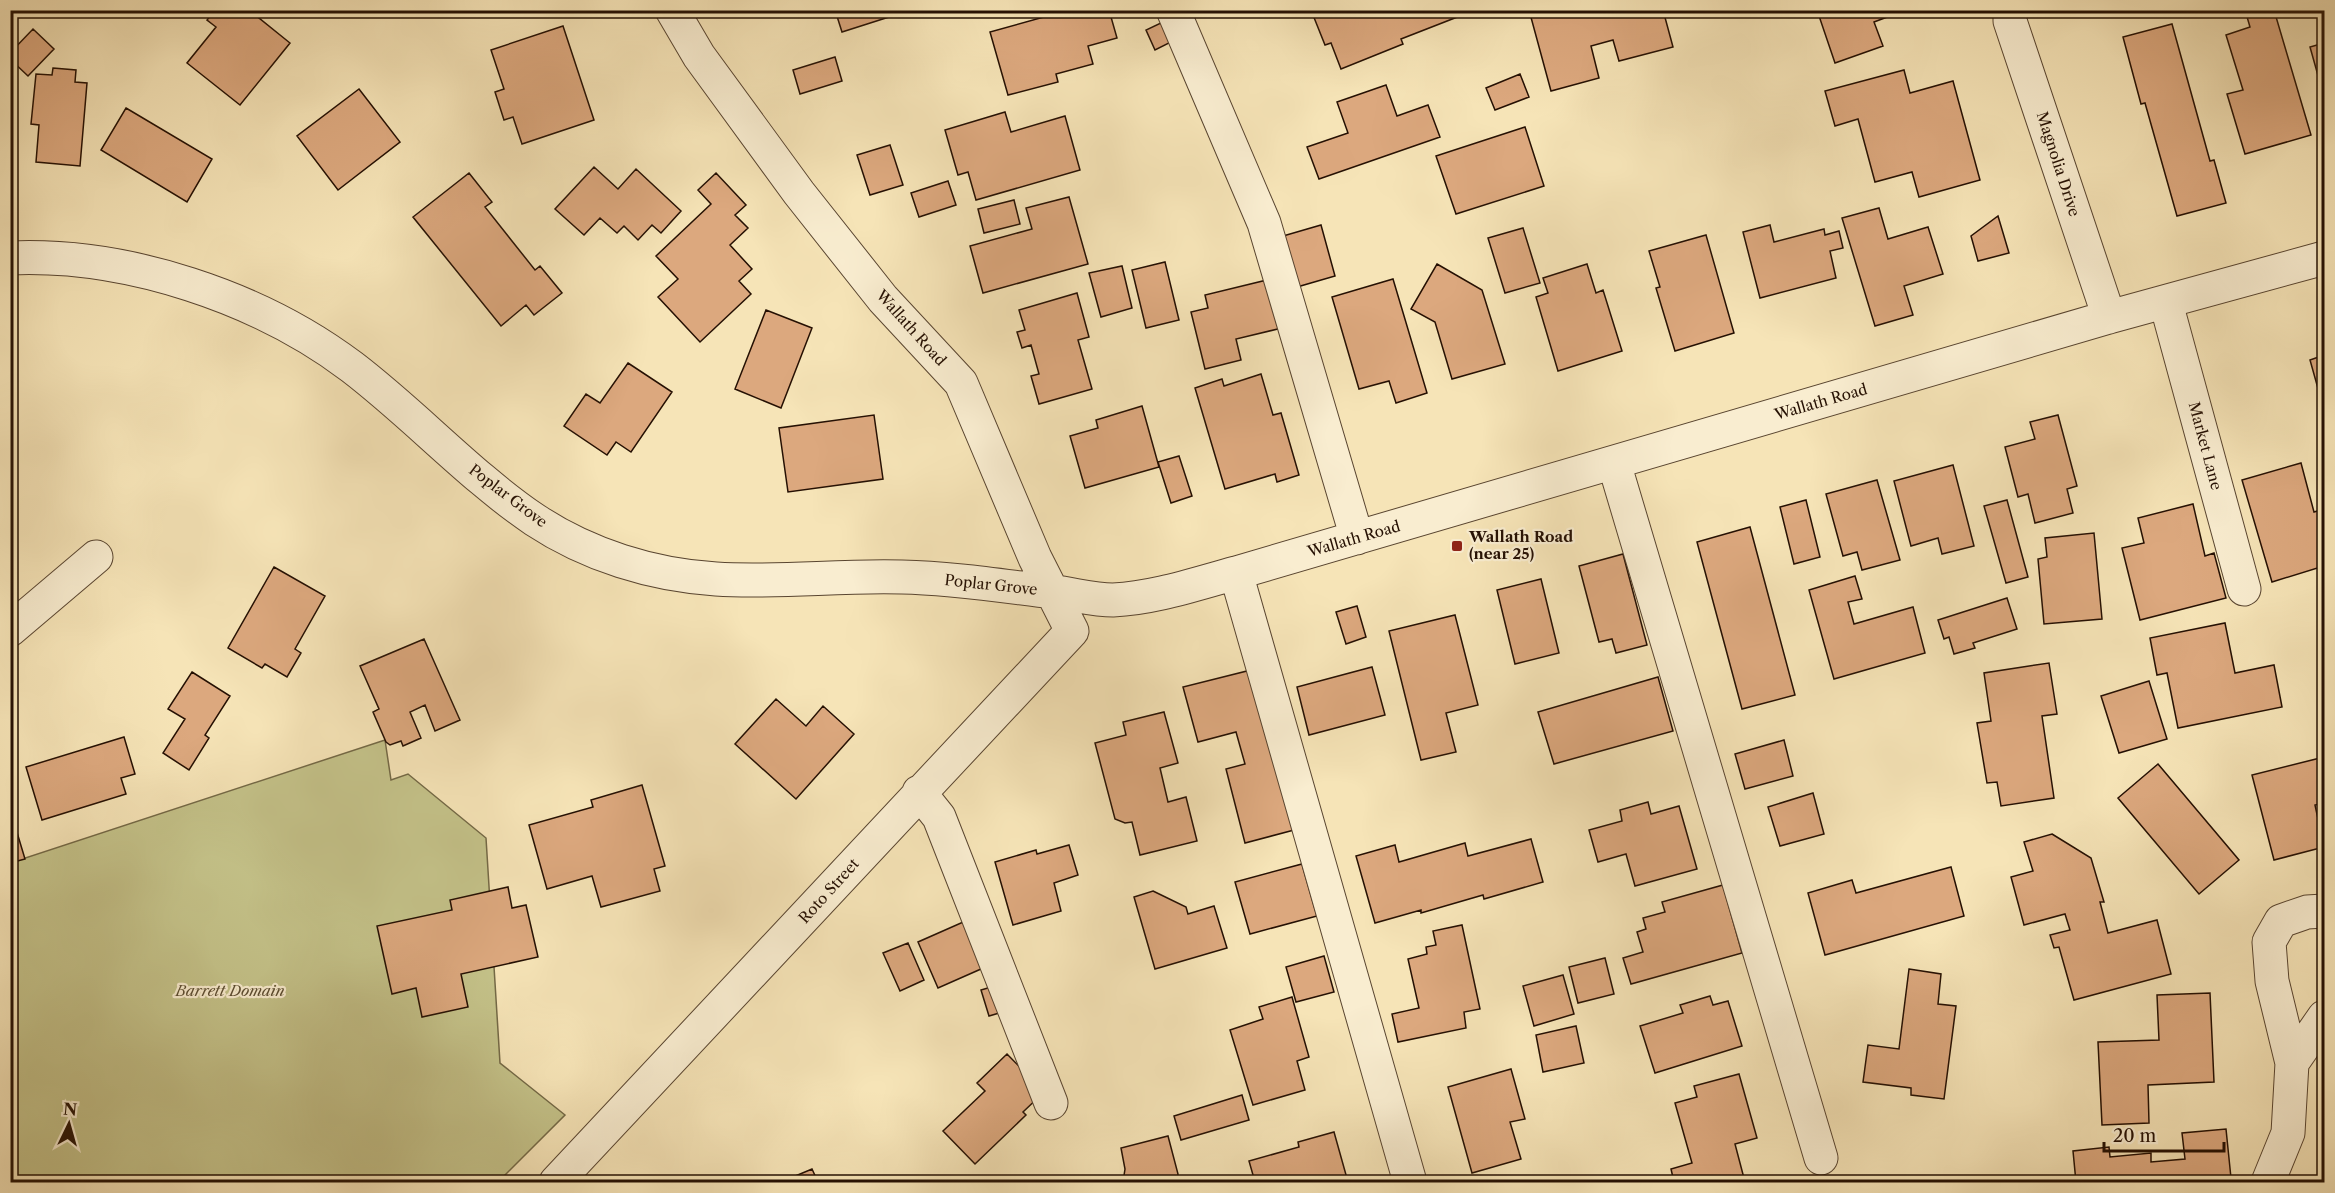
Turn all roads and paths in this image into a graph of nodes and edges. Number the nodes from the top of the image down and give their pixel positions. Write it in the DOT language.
graph roads {
  1 [pos="672,10"];
  2 [pos="1173,10"];
  3 [pos="2010,10"];
  4 [pos="10,258"];
  5 [pos="2325,258"];
  6 [pos="2166,303"];
  7 [pos="2109,317"];
  8 [pos="1614,463"];
  9 [pos="1357,537"];
  10 [pos="96,557"];
  11 [pos="1236,573"];
  12 [pos="2244,589"];
  13 [pos="1054,592"];
  14 [pos="10,630"];
  15 [pos="919,792"];
  16 [pos="2325,911"];
  17 [pos="2325,1017"];
  18 [pos="2292,1063"];
  19 [pos="1051,1103"];
  20 [pos="1821,1158"];
  21 [pos="556,1182"];
  22 [pos="1410,1182"];
  23 [pos="2268,1182"];
  1 -- 13 [label="street, Wallath Road"];
  2 -- 9 [label="street"];
  3 -- 7 [label="street, Magnolia Drive"];
  4 -- 13 [label="street, Poplar Grove"];
  5 -- 6 [label="street, Wallath Road"];
  6 -- 7 [label="street, Wallath Road"];
  6 -- 12 [label="street, Market Lane"];
  7 -- 8 [label="street, Wallath Road"];
  8 -- 9 [label="street, Wallath Road"];
  8 -- 20 [label="street"];
  9 -- 11 [label="street, Wallath Road"];
  10 -- 14 [label="street"];
  11 -- 13 [label="street, Wallath Road"];
  11 -- 22 [label="street"];
  13 -- 15 [label="street, Roto Street"];
  15 -- 19 [label="street"];
  15 -- 21 [label="street, Roto Street"];
  16 -- 18 [label="street"];
  17 -- 18 [label="street"];
  18 -- 23 [label="street"];
}
